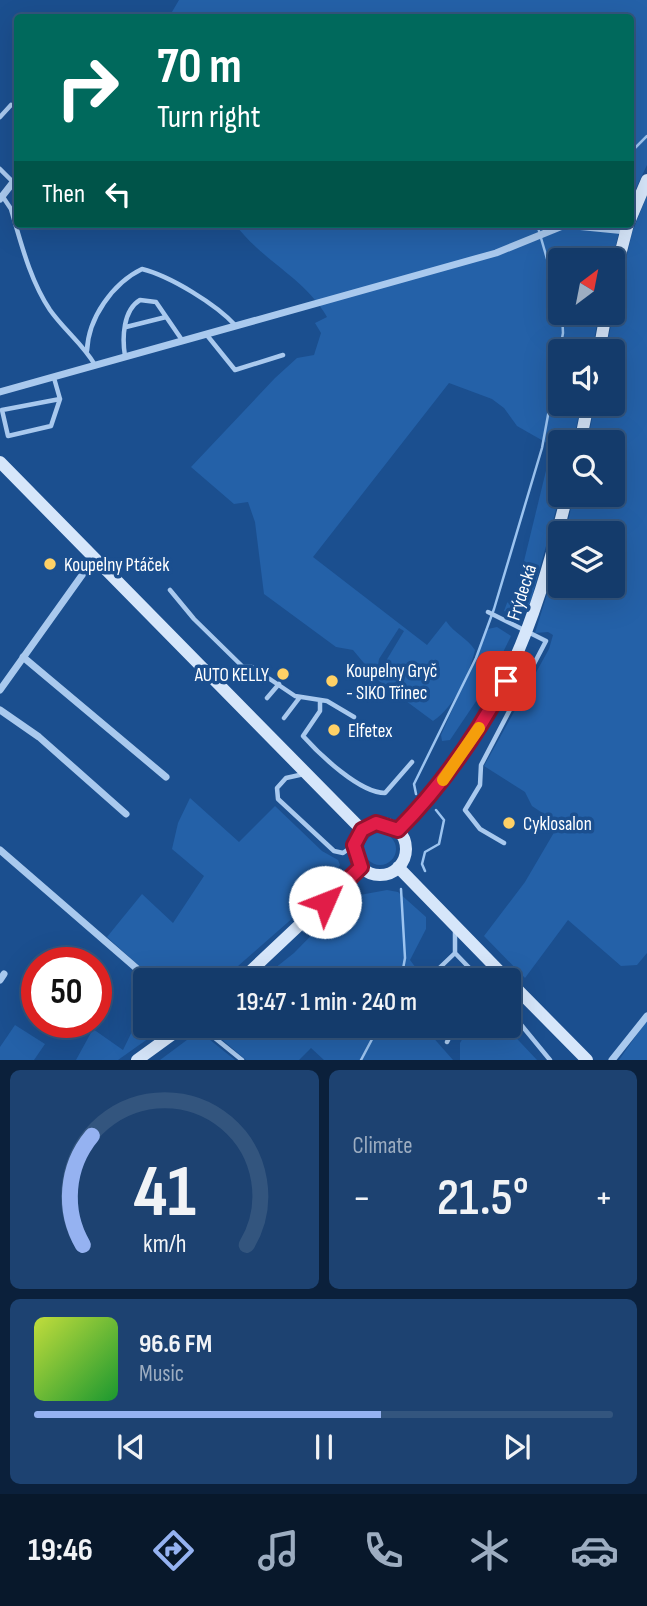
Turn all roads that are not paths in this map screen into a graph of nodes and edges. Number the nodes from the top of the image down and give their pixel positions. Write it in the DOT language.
graph roads {
  1 [pos="11,106"];
  2 [pos="0,117"];
  3 [pos="14,180"];
  4 [pos="647,180"];
  5 [pos="1,197"];
  6 [pos="634,211"];
  7 [pos="14,218"];
  8 [pos="17,228"];
  9 [pos="556,228"];
  10 [pos="627,228"];
  11 [pos="622,248"];
  12 [pos="166,317"];
  13 [pos="236,326"];
  14 [pos="126,327"];
  15 [pos="205,333"];
  16 [pos="182,340"];
  17 [pos="87,351"];
  18 [pos="283,355"];
  19 [pos="125,356"];
  20 [pos="95,365"];
  21 [pos="54,377"];
  22 [pos="0,392"];
  23 [pos="60,399"];
  24 [pos="0,461"];
  25 [pos="564,507"];
  26 [pos="95,558"];
  27 [pos="170,590"];
  28 [pos="488,612"];
  29 [pos="529,631"];
  30 [pos="23,657"];
  31 [pos="243,667"];
  32 [pos="222,684"];
  33 [pos="279,684"];
  34 [pos="0,690"];
  35 [pos="300,697"];
  36 [pos="267,698"];
  37 [pos="320,700"];
  38 [pos="0,710"];
  39 [pos="354,717"];
  40 [pos="284,718"];
  41 [pos="412,762"];
  42 [pos="306,775"];
  43 [pos="166,776"];
  44 [pos="126,814"];
  45 [pos="362,830"];
  46 [pos="398,830"];
  47 [pos="504,843"];
  48 [pos="354,845"];
  49 [pos="0,850"];
  50 [pos="361,867"];
  51 [pos="398,867"];
  52 [pos="453,924"];
  53 [pos="455,953"];
  54 [pos="136,968"];
  55 [pos="254,968"];
  56 [pos="439,968"];
  57 [pos="469,968"];
  58 [pos="497,968"];
  59 [pos="521,992"];
  60 [pos="647,1016"];
  61 [pos="521,1025"];
  62 [pos="167,1038"];
  63 [pos="215,1038"];
  64 [pos="449,1038"];
  65 [pos="447,1042"];
  66 [pos="137,1060"];
  67 [pos="242,1060"];
  68 [pos="550,1060"];
  69 [pos="587,1060"];
  70 [pos="612,1060"];
  1 -- 2 [label="lane"];
  3 -- 5 [label="street"];
  4 -- 6 [label="main road"];
  5 -- 7 [label="lane"];
  8 -- 17 [label="lane"];
  9 -- 13 [label="street"];
  10 -- 11 [label="main road"];
  12 -- 14 [label="lane"];
  12 -- 14 [label="lane"];
  12 -- 16 [label="lane"];
  13 -- 15 [label="street"];
  13 -- 17 [label="lane"];
  14 -- 19 [label="lane"];
  15 -- 16 [label="street"];
  15 -- 18 [label="lane"];
  16 -- 19 [label="street"];
  17 -- 20 [label="lane"];
  19 -- 20 [label="street"];
  20 -- 21 [label="street"];
  21 -- 22 [label="street"];
  21 -- 23 [label="lane"];
  23 -- 23 [label="lane"];
  24 -- 26 [label="main road"];
  25 -- 29 [label="main road, Frýdecká"];
  26 -- 30 [label="street"];
  26 -- 32 [label="main road"];
  27 -- 31 [label="lane"];
  28 -- 29 [label="lane"];
  29 -- 46 [label="main road, Frýdecká"];
  29 -- 47 [label="lane"];
  30 -- 34 [label="street"];
  30 -- 43 [label="street"];
  31 -- 32 [label="lane"];
  31 -- 33 [label="lane"];
  32 -- 42 [label="main road"];
  33 -- 35 [label="lane"];
  33 -- 36 [label="lane"];
  35 -- 37 [label="lane"];
  35 -- 40 [label="lane"];
  37 -- 39 [label="lane"];
  37 -- 41 [label="lane"];
  38 -- 44 [label="street"];
  42 -- 45 [label="main road"];
  42 -- 48 [label="lane"];
  45 -- 46 [label="main road"];
  45 -- 48 [label="main road"];
  46 -- 51 [label="main road"];
  48 -- 50 [label="main road"];
  49 -- 54 [label="street"];
  50 -- 51 [label="main road"];
  50 -- 55 [label="main road"];
  51 -- 52 [label="main road"];
  52 -- 53 [label="lane"];
  52 -- 58 [label="main road"];
  53 -- 56 [label="lane"];
  53 -- 57 [label="lane"];
  59 -- 69 [label="main road"];
  60 -- 70 [label="street"];
  61 -- 68 [label="lane"];
  62 -- 66 [label="main road"];
  63 -- 67 [label="lane"];
  64 -- 65 [label="lane"];
}
